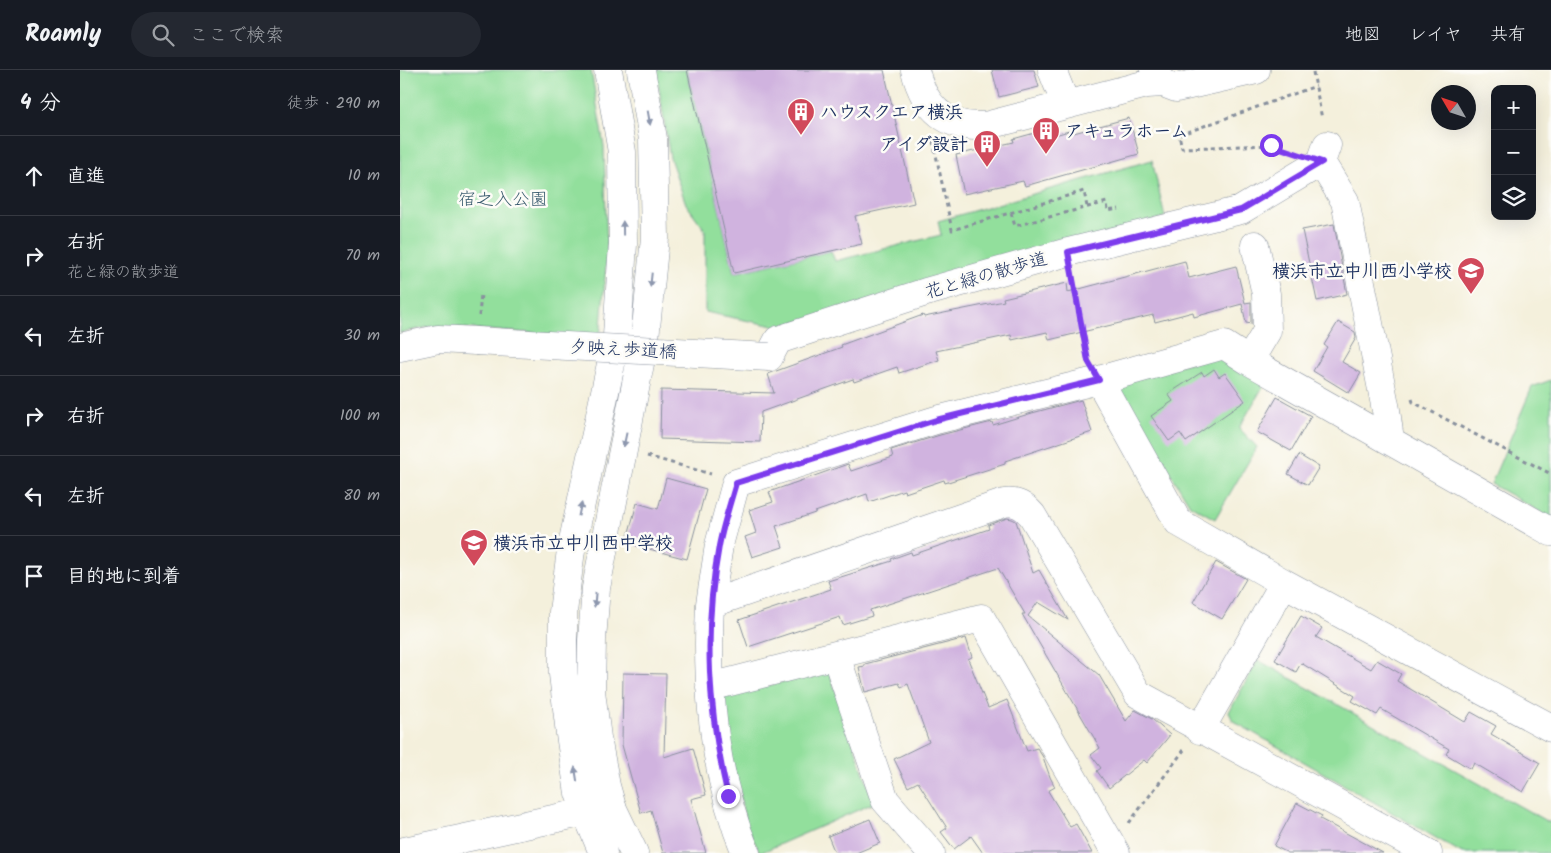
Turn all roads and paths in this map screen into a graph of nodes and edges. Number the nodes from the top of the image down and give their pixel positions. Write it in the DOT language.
graph roads {
  1 [pos="608,70"];
  2 [pos="641,70"];
  3 [pos="915,70"];
  4 [pos="1052,70"];
  5 [pos="1256,70"];
  6 [pos="1313,72"];
  7 [pos="1159,77"];
  8 [pos="1316,86"];
  9 [pos="1066,106"];
  10 [pos="945,118"];
  11 [pos="1324,153"];
  12 [pos="1087,207"];
  13 [pos="1119,209"];
  14 [pos="1011,213"];
  15 [pos="1255,245"];
  16 [pos="1068,252"];
  17 [pos="400,347"];
  18 [pos="770,357"];
  19 [pos="1249,361"];
  20 [pos="1099,380"];
  21 [pos="1410,392"];
  22 [pos="1390,440"];
  23 [pos="623,449"];
  24 [pos="1551,474"];
  25 [pos="736,483"];
  26 [pos="1551,532"];
  27 [pos="1284,583"];
  28 [pos="710,604"];
  29 [pos="836,656"];
  30 [pos="710,687"];
  31 [pos="1551,728"];
  32 [pos="1192,740"];
  33 [pos="612,807"];
  34 [pos="586,812"];
  35 [pos="1134,817"];
  36 [pos="477,845"];
  37 [pos="400,852"];
  38 [pos="603,853"];
  39 [pos="634,853"];
  40 [pos="746,853"];
  41 [pos="931,853"];
  42 [pos="1116,853"];
  43 [pos="1428,853"];
  34 -- 1 [label="street, one-way"];
  2 -- 23 [label="street, one-way"];
  3 -- 10 [label="street"];
  4 -- 9 [label="street"];
  5 -- 7 [label="street"];
  6 -- 8 [label="path"];
  7 -- 9 [label="street"];
  8 -- 11 [label="path"];
  8 -- 11 [label="path"];
  9 -- 10 [label="street"];
  10 -- 14 [label="path"];
  11 -- 16 [label="street, 花と緑の散歩道"];
  11 -- 22 [label="street"];
  12 -- 13 [label="path"];
  12 -- 14 [label="path"];
  12 -- 14 [label="path"];
  15 -- 19 [label="street"];
  16 -- 18 [label="street, 花と緑の散歩道"];
  16 -- 20 [label="path"];
  17 -- 18 [label="street, 夕映え歩道橋, bridge"];
  19 -- 20 [label="street"];
  19 -- 22 [label="street"];
  20 -- 25 [label="street"];
  20 -- 27 [label="street"];
  21 -- 24 [label="path"];
  22 -- 26 [label="street"];
  23 -- 25 [label="path"];
  23 -- 33 [label="street, one-way"];
  25 -- 28 [label="street"];
  27 -- 31 [label="street"];
  27 -- 32 [label="street"];
  28 -- 30 [label="street"];
  28 -- 32 [label="street"];
  29 -- 30 [label="street"];
  29 -- 41 [label="street"];
  29 -- 42 [label="street"];
  30 -- 40 [label="street"];
  32 -- 35 [label="path"];
  32 -- 43 [label="street"];
  33 -- 34 [label="street"];
  33 -- 39 [label="street"];
  34 -- 36 [label="street"];
  34 -- 38 [label="street"];
  36 -- 37 [label="street"];
}
